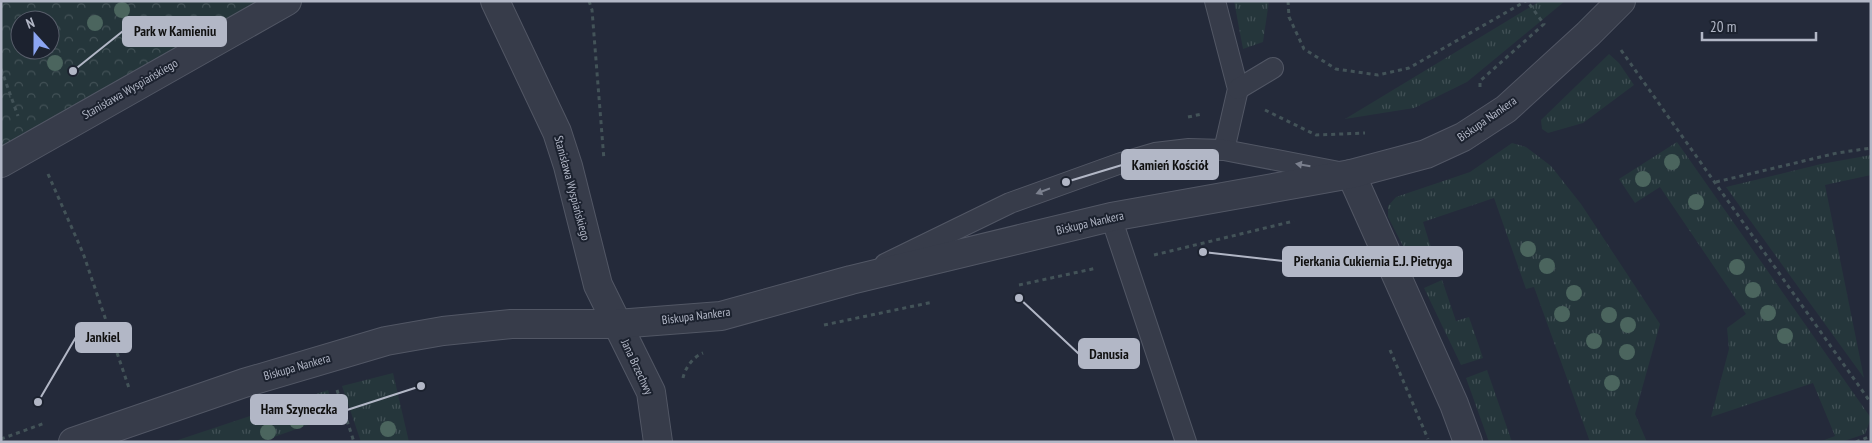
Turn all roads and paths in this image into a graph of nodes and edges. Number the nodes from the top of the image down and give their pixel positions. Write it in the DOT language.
graph roads {
  1 [pos="286,1"];
  2 [pos="495,1"];
  3 [pos="589,1"];
  4 [pos="1215,1"];
  5 [pos="1288,1"];
  6 [pos="1527,1"];
  7 [pos="1621,1"];
  8 [pos="1621,49"];
  9 [pos="1273,68"];
  10 [pos="1,69"];
  11 [pos="1488,86"];
  12 [pos="1236,99"];
  13 [pos="1187,118"];
  14 [pos="1370,133"];
  15 [pos="34,145"];
  16 [pos="1871,148"];
  17 [pos="1224,150"];
  18 [pos="1,163"];
  19 [pos="604,168"];
  20 [pos="1351,174"];
  21 [pos="1716,182"];
  22 [pos="1111,217"];
  23 [pos="851,280"];
  24 [pos="933,302"];
  25 [pos="617,324"];
  26 [pos="823,325"];
  27 [pos="709,351"];
  28 [pos="682,382"];
  29 [pos="336,388"];
  30 [pos="131,393"];
  31 [pos="1871,403"];
  32 [pos="1871,436"];
  33 [pos="73,442"];
  34 [pos="354,442"];
  35 [pos="658,442"];
  36 [pos="1186,442"];
  37 [pos="1468,442"];
  38 [pos="1856,442"];
  1 -- 15 [label="street, Stanisława Wyspiańskiego"];
  2 -- 25 [label="street, Stanisława Wyspiańskiego"];
  3 -- 19 [label="path"];
  4 -- 12 [label="lane"];
  5 -- 6 [label="path"];
  6 -- 11 [label="path"];
  7 -- 20 [label="street, Biskupa Nankera"];
  8 -- 21 [label="path"];
  9 -- 12 [label="lane"];
  10 -- 15 [label="path"];
  12 -- 13 [label="path"];
  12 -- 14 [label="path"];
  12 -- 17 [label="lane"];
  15 -- 18 [label="street, Stanisława Wyspiańskiego"];
  15 -- 30 [label="path"];
  16 -- 21 [label="path"];
  20 -- 17 [label="lane, one-way"];
  17 -- 23 [label="lane, one-way"];
  20 -- 22 [label="street, Biskupa Nankera"];
  20 -- 37 [label="street"];
  21 -- 31 [label="path"];
  22 -- 23 [label="street, Biskupa Nankera"];
  22 -- 36 [label="lane"];
  23 -- 25 [label="street, Biskupa Nankera"];
  24 -- 26 [label="path"];
  25 -- 33 [label="street, Biskupa Nankera"];
  25 -- 35 [label="street, Jana Brzechwy"];
  27 -- 28 [label="path"];
  29 -- 34 [label="path"];
  32 -- 38 [label="path"];
}
